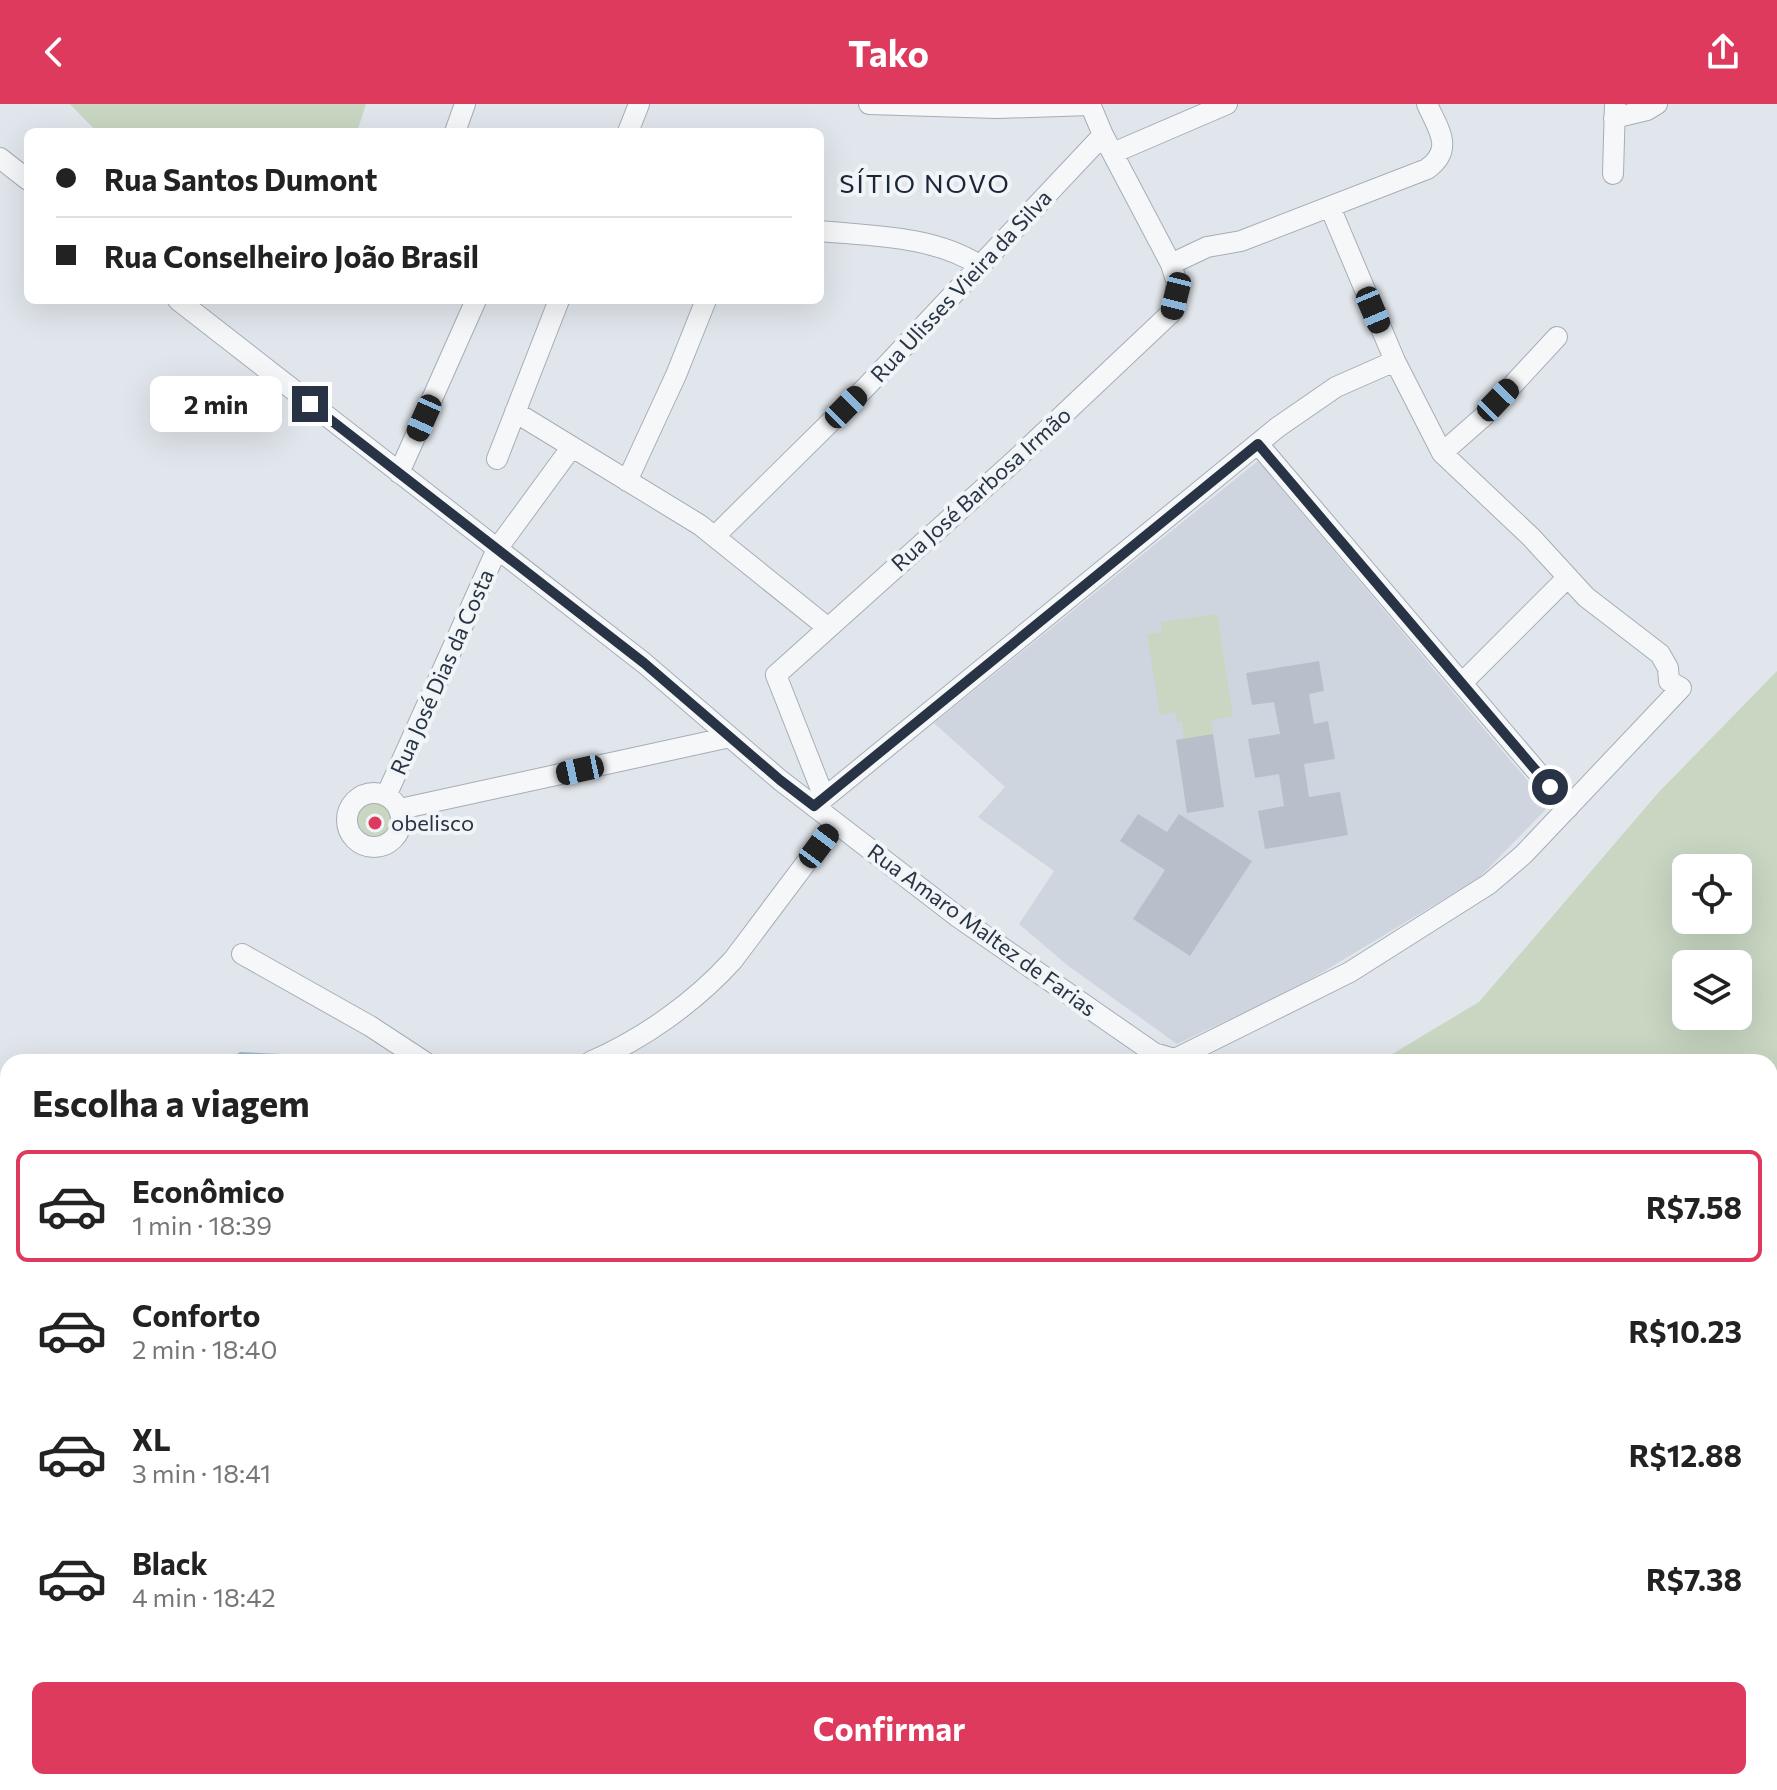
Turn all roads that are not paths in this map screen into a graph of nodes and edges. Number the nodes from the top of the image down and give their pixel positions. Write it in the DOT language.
graph roads {
  1 [pos="465,104"];
  2 [pos="639,104"];
  3 [pos="869,104"];
  4 [pos="1227,104"];
  5 [pos="1427,104"];
  6 [pos="1657,104"];
  7 [pos="1614,111"];
  8 [pos="1099,124"];
  9 [pos="456,128"];
  10 [pos="630,128"];
  11 [pos="0,158"];
  12 [pos="1613,174"];
  13 [pos="24,177"];
  14 [pos="1330,207"];
  15 [pos="824,231"];
  16 [pos="1171,264"];
  17 [pos="979,265"];
  18 [pos="183,304"];
  19 [pos="474,304"];
  20 [pos="557,304"];
  21 [pos="704,304"];
  22 [pos="1557,337"];
  23 [pos="1395,361"];
  24 [pos="515,412"];
  25 [pos="1258,444"];
  26 [pos="571,448"];
  27 [pos="1442,453"];
  28 [pos="497,459"];
  29 [pos="399,473"];
  30 [pos="627,481"];
  31 [pos="715,536"];
  32 [pos="497,549"];
  33 [pos="1568,577"];
  34 [pos="827,627"];
  35 [pos="1462,683"];
  36 [pos="730,737"];
  37 [pos="819,802"];
  38 [pos="1568,808"];
  39 [pos="836,823"];
  40 [pos="242,954"];
  41 [pos="413,1054"];
  42 [pos="609,1054"];
  43 [pos="1157,1054"];
  44 [pos="1189,1054"];
  1 -- 9 [label="street"];
  2 -- 10 [label="street"];
  3 -- 8 [label="street"];
  4 -- 8 [label="street"];
  5 -- 14 [label="street"];
  6 -- 7 [label="street"];
  7 -- 12 [label="street"];
  8 -- 16 [label="street"];
  8 -- 17 [label="street, Rua Ulisses Vieira da Silva"];
  11 -- 13 [label="street"];
  14 -- 16 [label="street"];
  14 -- 23 [label="street"];
  15 -- 17 [label="street"];
  16 -- 34 [label="street, Rua José Barbosa Irmão"];
  17 -- 31 [label="street, Rua Ulisses Vieira da Silva"];
  18 -- 29 [label="street, Rua Amaro Maltez de Farias"];
  19 -- 29 [label="street"];
  20 -- 24 [label="street"];
  21 -- 30 [label="street"];
  22 -- 27 [label="street"];
  23 -- 25 [label="street"];
  23 -- 27 [label="street"];
  24 -- 26 [label="street"];
  24 -- 28 [label="street"];
  25 -- 35 [label="street"];
  25 -- 37 [label="street"];
  26 -- 30 [label="street"];
  26 -- 32 [label="street, Rua José Dias da Costa"];
  27 -- 33 [label="street"];
  29 -- 32 [label="street, Rua Amaro Maltez de Farias"];
  30 -- 31 [label="street"];
  31 -- 34 [label="street"];
  32 -- 36 [label="street, Rua Amaro Maltez de Farias"];
  32 -- 36 [label="street, Rua José Dias da Costa"];
  33 -- 35 [label="street"];
  33 -- 38 [label="street"];
  34 -- 37 [label="street, Rua José Barbosa Irmão"];
  35 -- 38 [label="street"];
  36 -- 37 [label="street, Rua Amaro Maltez de Farias"];
  37 -- 39 [label="street, Rua Amaro Maltez de Farias"];
  38 -- 44 [label="street"];
  39 -- 42 [label="street"];
  39 -- 43 [label="street, Rua Amaro Maltez de Farias"];
  40 -- 41 [label="street"];
}
